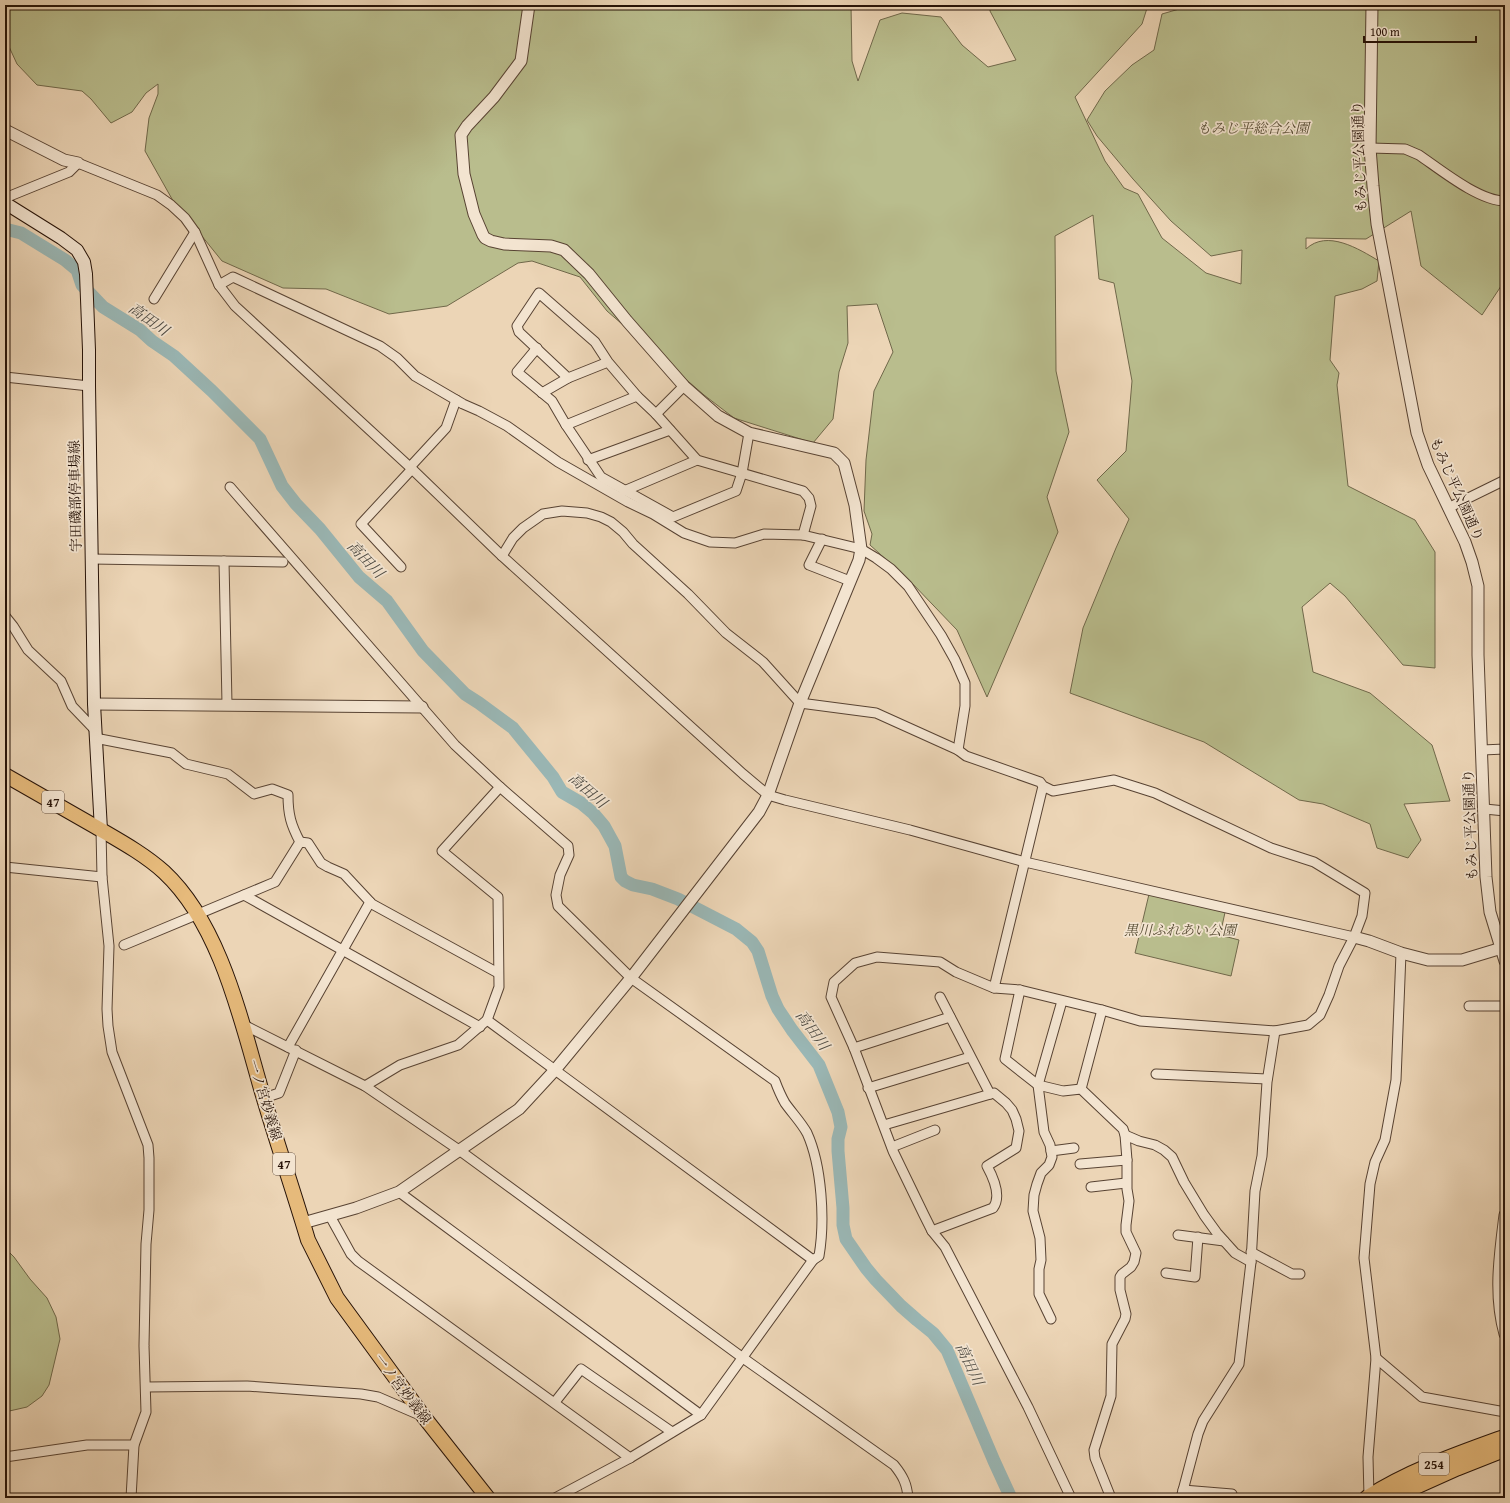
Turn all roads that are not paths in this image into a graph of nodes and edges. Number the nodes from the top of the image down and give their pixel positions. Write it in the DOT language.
graph roads {
  1 [pos="529,5"];
  2 [pos="1372,5"];
  3 [pos="5,130"];
  4 [pos="1370,148"];
  5 [pos="78,163"];
  6 [pos="5,198"];
  7 [pos="1505,201"];
  8 [pos="5,203"];
  9 [pos="195,232"];
  10 [pos="219,285"];
  11 [pos="154,299"];
  12 [pos="537,348"];
  13 [pos="608,362"];
  14 [pos="5,377"];
  15 [pos="568,378"];
  16 [pos="89,386"];
  17 [pos="684,386"];
  18 [pos="542,393"];
  19 [pos="636,396"];
  20 [pos="456,400"];
  21 [pos="656,414"];
  22 [pos="566,425"];
  23 [pos="670,430"];
  24 [pos="749,433"];
  25 [pos="588,460"];
  26 [pos="697,460"];
  27 [pos="411,468"];
  28 [pos="742,473"];
  29 [pos="1505,480"];
  30 [pos="230,487"];
  31 [pos="624,491"];
  32 [pos="1448,508"];
  33 [pos="803,535"];
  34 [pos="822,539"];
  35 [pos="861,549"];
  36 [pos="502,556"];
  37 [pos="91,559"];
  38 [pos="224,561"];
  39 [pos="283,562"];
  40 [pos="401,567"];
  41 [pos="850,581"];
  42 [pos="5,616"];
  43 [pos="800,703"];
  44 [pos="94,704"];
  45 [pos="227,704"];
  46 [pos="422,707"];
  47 [pos="95,734"];
  48 [pos="1505,749"];
  49 [pos="958,750"];
  50 [pos="1482,750"];
  51 [pos="5,774"];
  52 [pos="1043,786"];
  53 [pos="500,787"];
  54 [pos="768,794"];
  55 [pos="1485,809"];
  56 [pos="1505,811"];
  57 [pos="101,830"];
  58 [pos="300,842"];
  59 [pos="1025,862"];
  60 [pos="5,867"];
  61 [pos="102,878"];
  62 [pos="244,895"];
  63 [pos="370,902"];
  64 [pos="198,915"];
  65 [pos="1354,937"];
  66 [pos="124,945"];
  67 [pos="1503,948"];
  68 [pos="342,950"];
  69 [pos="1401,953"];
  70 [pos="1505,961"];
  71 [pos="498,973"];
  72 [pos="631,978"];
  73 [pos="994,988"];
  74 [pos="1020,990"];
  75 [pos="940,997"];
  76 [pos="1062,1001"];
  77 [pos="1468,1006"];
  78 [pos="1505,1006"];
  79 [pos="1102,1010"];
  80 [pos="950,1018"];
  81 [pos="242,1024"];
  82 [pos="483,1024"];
  83 [pos="1275,1031"];
  84 [pos="292,1048"];
  85 [pos="854,1048"];
  86 [pos="970,1057"];
  87 [pos="555,1070"];
  88 [pos="1156,1074"];
  89 [pos="1267,1079"];
  90 [pos="1038,1085"];
  91 [pos="365,1086"];
  92 [pos="868,1088"];
  93 [pos="1081,1088"];
  94 [pos="990,1094"];
  95 [pos="264,1098"];
  96 [pos="884,1125"];
  97 [pos="935,1130"];
  98 [pos="1125,1135"];
  99 [pos="892,1146"];
  100 [pos="1074,1148"];
  101 [pos="459,1150"];
  102 [pos="1051,1151"];
  103 [pos="1127,1160"];
  104 [pos="1080,1164"];
  105 [pos="1126,1182"];
  106 [pos="1091,1187"];
  107 [pos="399,1192"];
  108 [pos="1505,1215"];
  109 [pos="330,1216"];
  110 [pos="303,1223"];
  111 [pos="932,1231"];
  112 [pos="1178,1235"];
  113 [pos="1198,1237"];
  114 [pos="1224,1241"];
  115 [pos="1251,1252"];
  116 [pos="813,1260"];
  117 [pos="1250,1262"];
  118 [pos="1166,1273"];
  119 [pos="1300,1274"];
  120 [pos="1051,1319"];
  121 [pos="1505,1334"];
  122 [pos="743,1358"];
  123 [pos="1376,1358"];
  124 [pos="146,1387"];
  125 [pos="555,1402"];
  126 [pos="1505,1412"];
  127 [pos="701,1415"];
  128 [pos="424,1417"];
  129 [pos="672,1432"];
  130 [pos="1505,1437"];
  131 [pos="134,1445"];
  132 [pos="1505,1450"];
  133 [pos="5,1457"];
  134 [pos="630,1458"];
  135 [pos="1182,1494"];
  136 [pos="1232,1494"];
  137 [pos="1368,1497"];
  138 [pos="131,1498"];
  139 [pos="488,1498"];
  140 [pos="555,1498"];
  141 [pos="908,1498"];
  142 [pos="1071,1498"];
  143 [pos="1111,1498"];
  144 [pos="1390,1498"];
  1 -- 17 [label="street"];
  2 -- 4 [label="street, もみじ平公園通り"];
  3 -- 5 [label="street"];
  4 -- 7 [label="street"];
  4 -- 32 [label="street, もみじ平公園通り"];
  5 -- 6 [label="street"];
  5 -- 9 [label="street"];
  8 -- 16 [label="main road, 宇田磯部停車場線"];
  9 -- 10 [label="street"];
  9 -- 11 [label="street"];
  10 -- 20 [label="street"];
  10 -- 27 [label="street"];
  12 -- 13 [label="street"];
  12 -- 15 [label="street"];
  12 -- 18 [label="street"];
  13 -- 15 [label="street"];
  13 -- 19 [label="street"];
  14 -- 16 [label="street"];
  15 -- 18 [label="street"];
  16 -- 37 [label="main road, 宇田磯部停車場線"];
  17 -- 21 [label="street"];
  17 -- 24 [label="street"];
  18 -- 22 [label="street"];
  19 -- 21 [label="street"];
  19 -- 22 [label="street"];
  20 -- 27 [label="street"];
  20 -- 33 [label="street"];
  21 -- 23 [label="street"];
  22 -- 25 [label="street"];
  23 -- 25 [label="street"];
  23 -- 26 [label="street"];
  24 -- 28 [label="street"];
  24 -- 35 [label="street"];
  25 -- 31 [label="street"];
  26 -- 28 [label="street"];
  26 -- 31 [label="street"];
  27 -- 36 [label="street"];
  27 -- 40 [label="street"];
  28 -- 31 [label="street"];
  28 -- 33 [label="street"];
  29 -- 32 [label="street"];
  30 -- 46 [label="street"];
  32 -- 50 [label="street, もみじ平公園通り"];
  33 -- 34 [label="street"];
  34 -- 35 [label="street"];
  34 -- 41 [label="street"];
  35 -- 41 [label="street"];
  35 -- 49 [label="street"];
  36 -- 43 [label="street"];
  36 -- 54 [label="street"];
  37 -- 38 [label="street"];
  37 -- 44 [label="main road, 宇田磯部停車場線"];
  38 -- 39 [label="street"];
  38 -- 45 [label="street"];
  41 -- 43 [label="street"];
  42 -- 47 [label="street"];
  43 -- 49 [label="street"];
  43 -- 54 [label="street"];
  44 -- 45 [label="street"];
  44 -- 47 [label="main road, 宇田磯部停車場線"];
  45 -- 46 [label="street"];
  46 -- 53 [label="street"];
  47 -- 57 [label="main road, 宇田磯部停車場線"];
  47 -- 58 [label="street"];
  48 -- 50 [label="street"];
  49 -- 52 [label="street"];
  50 -- 55 [label="street, もみじ平公園通り"];
  51 -- 57 [label="main road, 一ノ宮妙義線 / 47"];
  52 -- 59 [label="street"];
  52 -- 65 [label="street"];
  53 -- 71 [label="street"];
  53 -- 72 [label="street"];
  54 -- 59 [label="street"];
  54 -- 72 [label="street"];
  55 -- 56 [label="street"];
  55 -- 67 [label="street, もみじ平公園通り"];
  57 -- 61 [label="street"];
  57 -- 64 [label="main road, 一ノ宮妙義線 / 47"];
  58 -- 62 [label="street"];
  58 -- 63 [label="street"];
  59 -- 65 [label="street"];
  59 -- 73 [label="street"];
  60 -- 61 [label="street"];
  61 -- 124 [label="street"];
  62 -- 64 [label="street"];
  62 -- 68 [label="street"];
  63 -- 68 [label="street"];
  63 -- 71 [label="street"];
  64 -- 66 [label="street"];
  64 -- 81 [label="main road, 一ノ宮妙義線 / 47"];
  65 -- 69 [label="street"];
  65 -- 83 [label="street"];
  67 -- 69 [label="street"];
  67 -- 70 [label="street, もみじ平公園通り"];
  68 -- 82 [label="street"];
  68 -- 84 [label="street"];
  69 -- 123 [label="street"];
  71 -- 82 [label="street"];
  72 -- 87 [label="street"];
  72 -- 116 [label="street"];
  73 -- 74 [label="street"];
  73 -- 85 [label="street"];
  74 -- 76 [label="street"];
  74 -- 90 [label="street"];
  75 -- 80 [label="street"];
  76 -- 79 [label="street"];
  76 -- 90 [label="street"];
  77 -- 78 [label="street"];
  79 -- 83 [label="street"];
  79 -- 93 [label="street"];
  80 -- 85 [label="street"];
  80 -- 86 [label="street"];
  81 -- 84 [label="street"];
  81 -- 95 [label="main road, 一ノ宮妙義線 / 47"];
  82 -- 87 [label="street"];
  82 -- 91 [label="street"];
  83 -- 89 [label="street"];
  84 -- 91 [label="street"];
  84 -- 95 [label="street"];
  85 -- 92 [label="street"];
  86 -- 92 [label="street"];
  86 -- 94 [label="street"];
  87 -- 101 [label="street"];
  87 -- 116 [label="street"];
  88 -- 89 [label="street"];
  89 -- 115 [label="street"];
  90 -- 93 [label="street"];
  90 -- 102 [label="street"];
  91 -- 101 [label="street"];
  92 -- 96 [label="street"];
  93 -- 98 [label="street"];
  94 -- 96 [label="street"];
  94 -- 111 [label="street"];
  95 -- 110 [label="main road, 一ノ宮妙義線 / 47"];
  96 -- 99 [label="street"];
  97 -- 99 [label="street"];
  98 -- 103 [label="street"];
  98 -- 114 [label="street"];
  99 -- 111 [label="street"];
  100 -- 102 [label="street"];
  101 -- 107 [label="street"];
  101 -- 122 [label="street"];
  102 -- 120 [label="street"];
  103 -- 104 [label="street"];
  103 -- 105 [label="street"];
  105 -- 106 [label="street"];
  105 -- 143 [label="street"];
  107 -- 109 [label="street"];
  107 -- 127 [label="street"];
  108 -- 121 [label="street"];
  109 -- 110 [label="street"];
  109 -- 125 [label="street"];
  110 -- 128 [label="main road, 一ノ宮妙義線 / 47"];
  111 -- 142 [label="street"];
  112 -- 113 [label="street"];
  113 -- 114 [label="street"];
  113 -- 118 [label="street"];
  114 -- 117 [label="street"];
  115 -- 117 [label="street"];
  115 -- 119 [label="street"];
  116 -- 122 [label="street"];
  117 -- 135 [label="street"];
  122 -- 127 [label="street"];
  122 -- 141 [label="street"];
  123 -- 126 [label="street"];
  123 -- 137 [label="street"];
  124 -- 128 [label="street"];
  124 -- 131 [label="street"];
  125 -- 129 [label="street"];
  125 -- 134 [label="street"];
  127 -- 129 [label="street"];
  128 -- 139 [label="main road, 一ノ宮妙義線 / 47"];
  129 -- 134 [label="street"];
  130 -- 137 [label="highway, 254"];
  131 -- 133 [label="street"];
  131 -- 138 [label="street"];
  132 -- 144 [label="highway, 254"];
  134 -- 140 [label="street"];
  135 -- 136 [label="street"];
}
